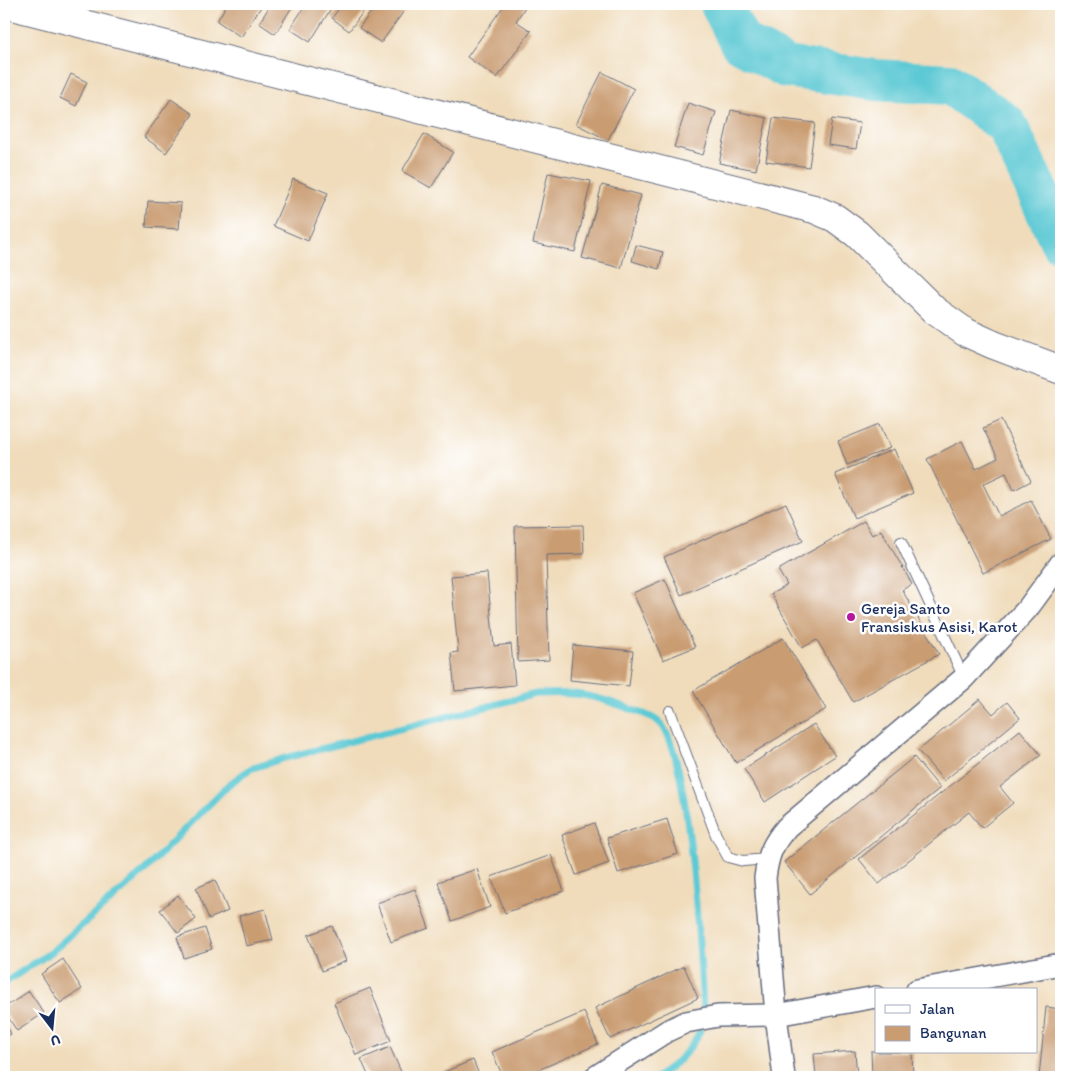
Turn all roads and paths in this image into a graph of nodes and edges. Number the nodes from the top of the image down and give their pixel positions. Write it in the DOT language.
graph roads {
  1 [pos="4,4"];
  2 [pos="1061,370"];
  3 [pos="901,542"];
  4 [pos="1061,563"];
  5 [pos="964,678"];
  6 [pos="670,712"];
  7 [pos="768,858"];
  8 [pos="1061,964"];
  9 [pos="928,988"];
  10 [pos="875,997"];
  11 [pos="776,1015"];
  12 [pos="595,1077"];
  13 [pos="784,1077"];
  1 -- 2 [label="street"];
  3 -- 5 [label="lane"];
  4 -- 5 [label="street"];
  5 -- 7 [label="street"];
  6 -- 7 [label="lane"];
  7 -- 11 [label="street"];
  8 -- 9 [label="street"];
  10 -- 11 [label="street"];
  11 -- 12 [label="street"];
  11 -- 13 [label="street"];
}
